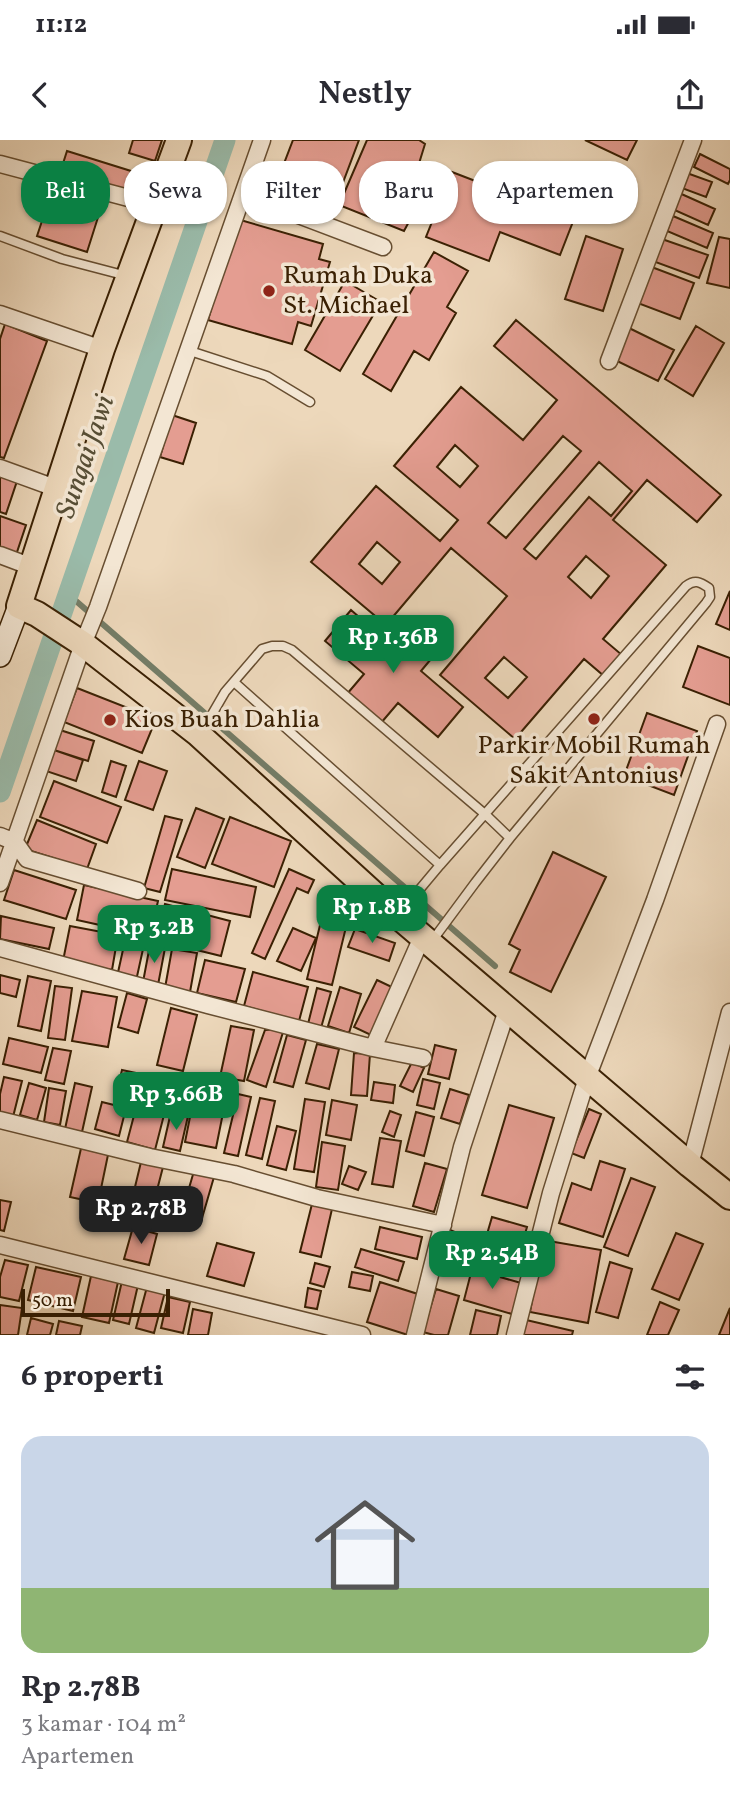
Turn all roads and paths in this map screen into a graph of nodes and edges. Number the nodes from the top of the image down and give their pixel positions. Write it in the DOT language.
graph roads {
  1 [pos="178,140"];
  2 [pos="262,140"];
  3 [pos="693,140"];
  4 [pos="171,161"];
  5 [pos="255,161"];
  6 [pos="0,164"];
  7 [pos="124,197"];
  8 [pos="241,200"];
  9 [pos="148,224"];
  10 [pos="322,224"];
  11 [pos="0,236"];
  12 [pos="383,247"];
  13 [pos="129,277"];
  14 [pos="0,314"];
  15 [pos="102,349"];
  16 [pos="187,350"];
  17 [pos="609,361"];
  18 [pos="310,402"];
  19 [pos="0,468"];
  20 [pos="58,489"];
  21 [pos="0,555"];
  22 [pos="32,567"];
  23 [pos="28,610"];
  24 [pos="83,636"];
  25 [pos="0,656"];
  26 [pos="234,682"];
  27 [pos="718,724"];
  28 [pos="202,728"];
  29 [pos="486,815"];
  30 [pos="510,838"];
  31 [pos="7,839"];
  32 [pos="440,865"];
  33 [pos="0,883"];
  34 [pos="138,891"];
  35 [pos="401,912"];
  36 [pos="430,938"];
  37 [pos="0,948"];
  38 [pos="507,1010"];
  39 [pos="730,1012"];
  40 [pos="373,1048"];
  41 [pos="423,1058"];
  42 [pos="587,1078"];
  43 [pos="0,1120"];
  44 [pos="690,1165"];
  45 [pos="730,1197"];
  46 [pos="443,1225"];
  47 [pos="0,1245"];
  48 [pos="362,1335"];
  49 [pos="415,1335"];
  50 [pos="514,1335"];
  1 -- 4 [label="main road"];
  2 -- 5 [label="street"];
  3 -- 17 [label="street"];
  6 -- 7 [label="street"];
  8 -- 16 [label="street"];
  9 -- 13 [label="main road"];
  10 -- 12 [label="street"];
  11 -- 13 [label="lane"];
  13 -- 15 [label="main road"];
  14 -- 15 [label="street"];
  15 -- 20 [label="main road"];
  16 -- 18 [label="lane"];
  16 -- 24 [label="street"];
  19 -- 20 [label="street"];
  20 -- 22 [label="main road"];
  21 -- 22 [label="street"];
  22 -- 23 [label="main road"];
  23 -- 24 [label="main road"];
  23 -- 25 [label="street"];
  24 -- 28 [label="main road"];
  24 -- 31 [label="street"];
  26 -- 28 [label="lane"];
  26 -- 29 [label="lane"];
  26 -- 32 [label="lane"];
  27 -- 42 [label="street"];
  28 -- 35 [label="main road"];
  29 -- 30 [label="lane"];
  29 -- 30 [label="lane"];
  29 -- 32 [label="lane"];
  30 -- 36 [label="lane"];
  31 -- 33 [label="street"];
  31 -- 34 [label="street"];
  32 -- 35 [label="lane"];
  35 -- 36 [label="main road"];
  36 -- 38 [label="main road"];
  36 -- 40 [label="street"];
  37 -- 40 [label="street"];
  38 -- 42 [label="main road"];
  38 -- 46 [label="street"];
  39 -- 44 [label="street"];
  40 -- 41 [label="street"];
  42 -- 44 [label="main road"];
  42 -- 50 [label="street"];
  43 -- 46 [label="street"];
  44 -- 45 [label="main road"];
  46 -- 49 [label="street"];
  47 -- 48 [label="street"];
}
